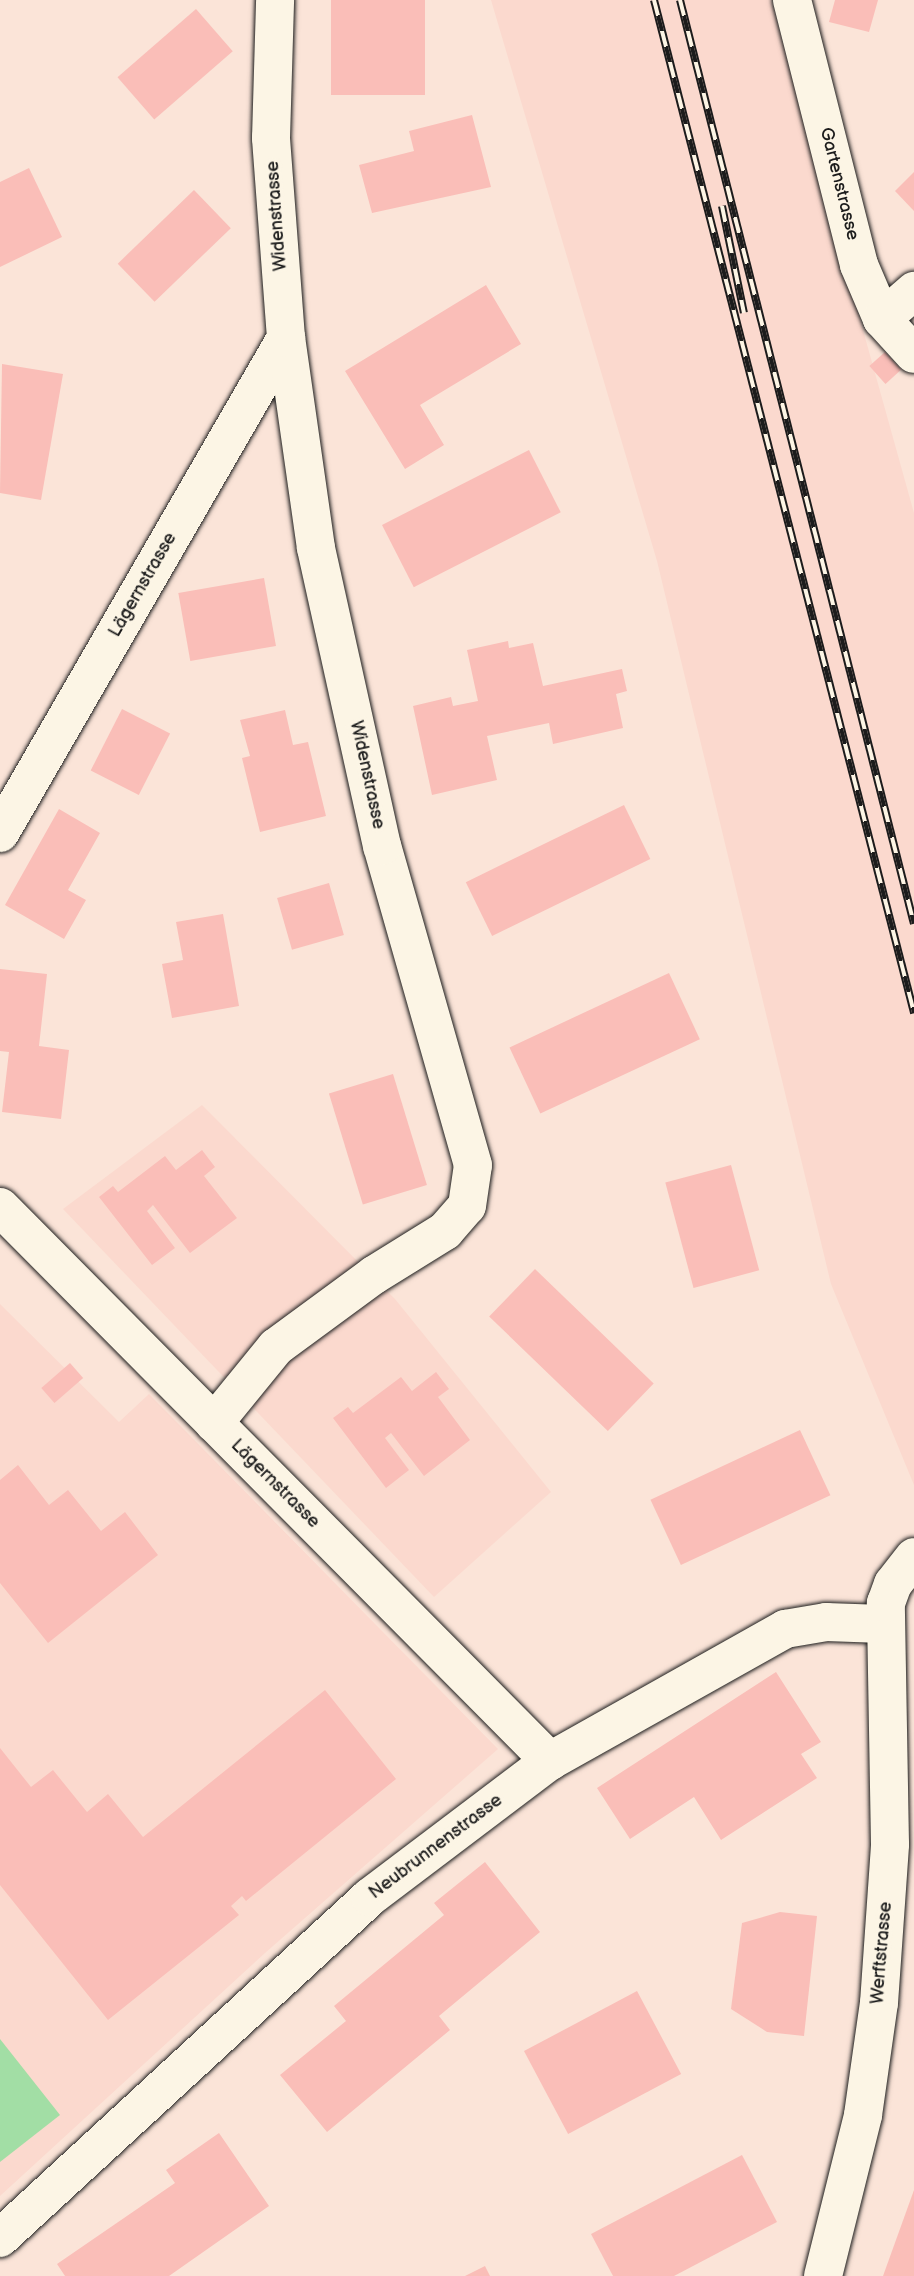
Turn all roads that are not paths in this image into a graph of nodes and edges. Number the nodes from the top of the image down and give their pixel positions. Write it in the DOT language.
graph roads {
  1 [pos="275,0"];
  2 [pos="792,0"];
  3 [pos="914,291"];
  4 [pos="881,319"];
  5 [pos="286,338"];
  6 [pos="914,355"];
  7 [pos="0,832"];
  8 [pos="0,1207"];
  9 [pos="214,1423"];
  10 [pos="914,1557"];
  11 [pos="883,1624"];
  12 [pos="550,1760"];
  13 [pos="0,2238"];
  14 [pos="823,2276"];
  1 -- 5 [label="street, Widenstrasse"];
  2 -- 4 [label="street, Gartenstrasse"];
  3 -- 4 [label="street"];
  4 -- 6 [label="street, Gartenstrasse"];
  5 -- 7 [label="street, Lägernstrasse"];
  5 -- 9 [label="street, Widenstrasse"];
  8 -- 9 [label="street, Lägernstrasse"];
  9 -- 12 [label="street, Lägernstrasse"];
  10 -- 11 [label="street"];
  11 -- 12 [label="street, Neubrunnenstrasse"];
  11 -- 14 [label="street, Werftstrasse"];
  12 -- 13 [label="street, Neubrunnenstrasse"];
}
